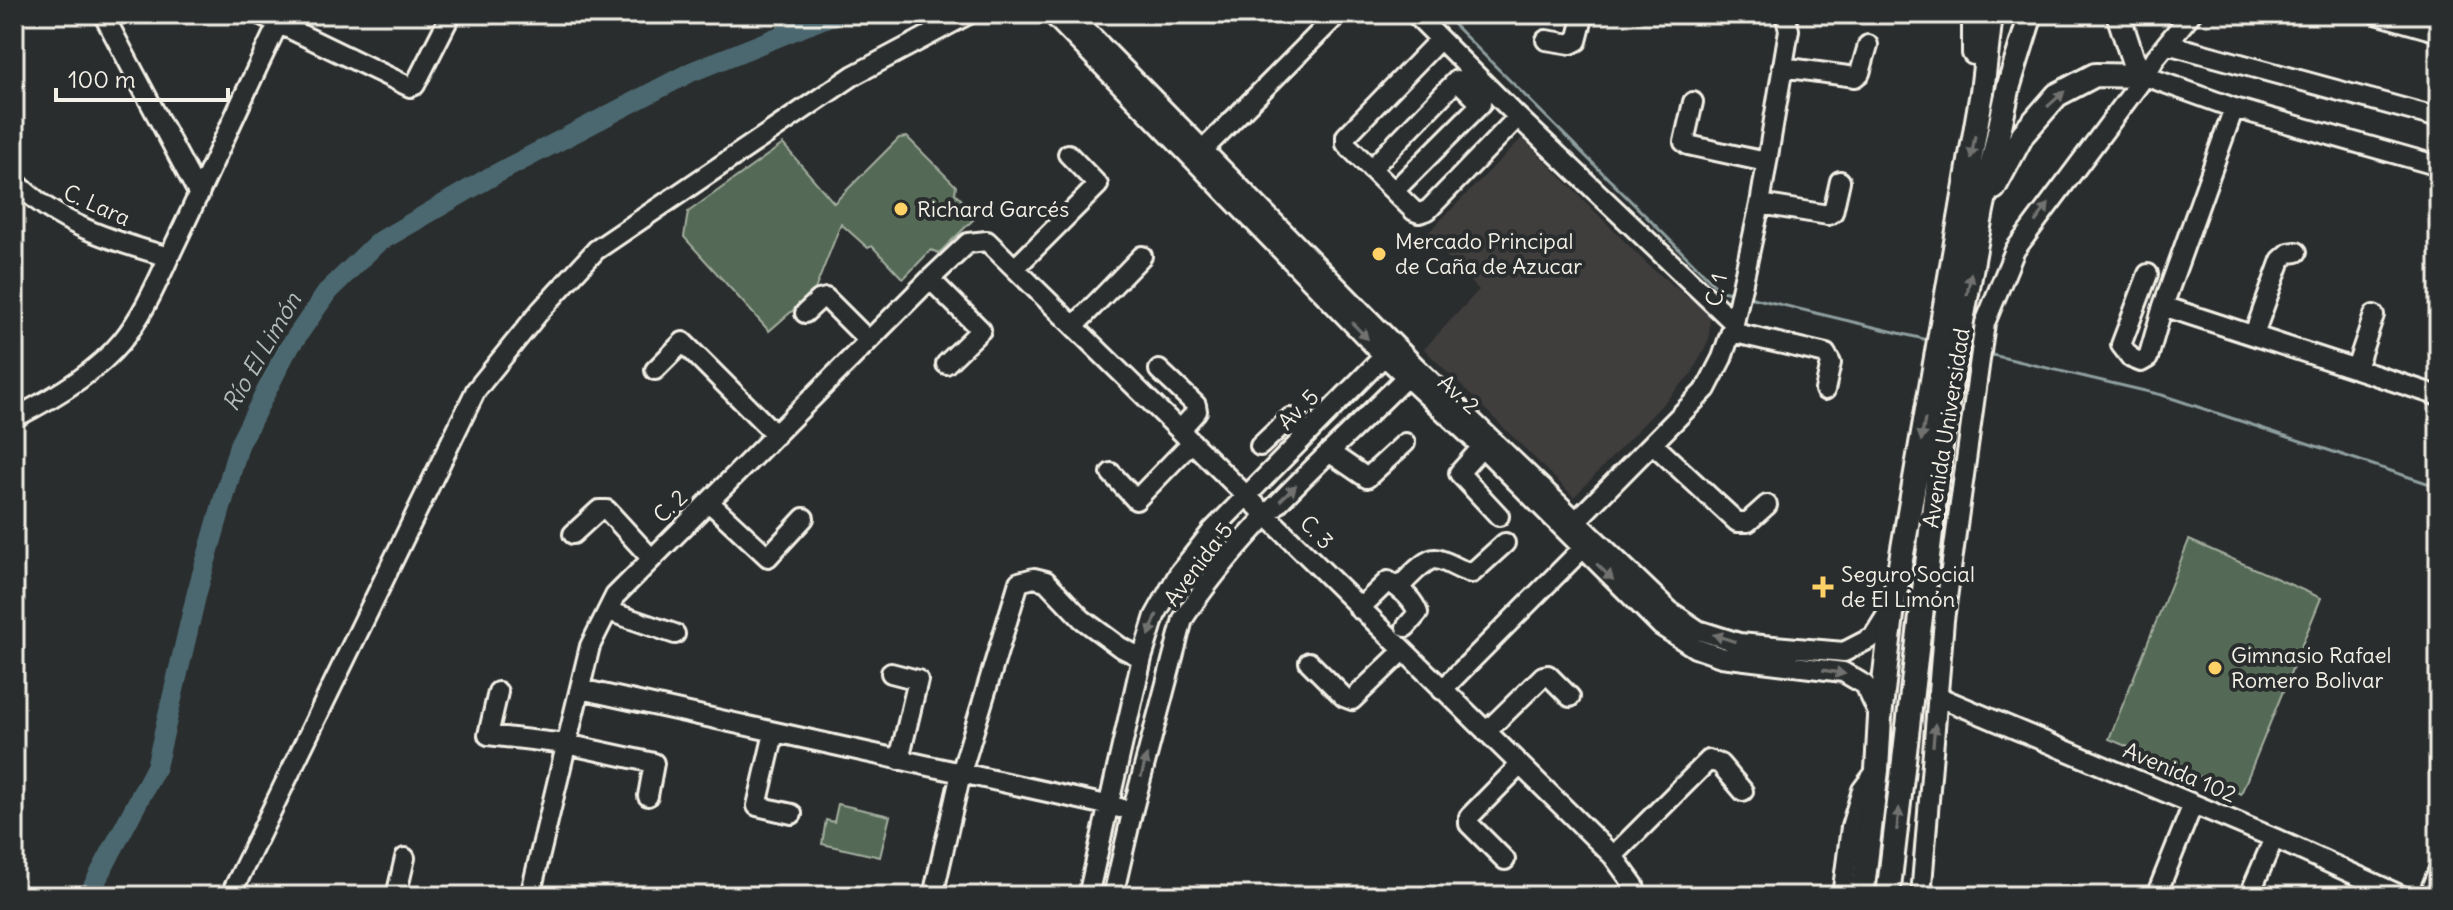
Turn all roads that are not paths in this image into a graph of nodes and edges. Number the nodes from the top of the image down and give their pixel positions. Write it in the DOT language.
graph roads {
  1 [pos="103,14"];
  2 [pos="259,14"];
  3 [pos="451,14"];
  4 [pos="969,14"];
  5 [pos="1052,14"];
  6 [pos="1070,14"];
  7 [pos="1338,14"];
  8 [pos="1415,14"];
  9 [pos="1584,14"];
  10 [pos="1785,14"];
  11 [pos="1974,14"];
  12 [pos="1991,14"];
  13 [pos="2031,14"];
  14 [pos="2118,14"];
  15 [pos="2191,14"];
  16 [pos="2379,14"];
  17 [pos="281,18"];
  18 [pos="2420,28"];
  19 [pos="2439,32"];
  20 [pos="1440,39"];
  21 [pos="2439,39"];
  22 [pos="1546,40"];
  23 [pos="2167,44"];
  24 [pos="1868,45"];
  25 [pos="1782,67"];
  26 [pos="2145,76"];
  27 [pos="1982,92"];
  28 [pos="1693,102"];
  29 [pos="2234,108"];
  30 [pos="1518,117"];
  31 [pos="2439,118"];
  32 [pos="1068,154"];
  33 [pos="1199,154"];
  34 [pos="1766,162"];
  35 [pos="2439,166"];
  36 [pos="1371,169"];
  37 [pos="14,180"];
  38 [pos="1840,181"];
  39 [pos="1394,191"];
  40 [pos="199,195"];
  41 [pos="1760,204"];
  42 [pos="1982,210"];
  43 [pos="987,241"];
  44 [pos="2297,252"];
  45 [pos="1142,256"];
  46 [pos="169,257"];
  47 [pos="1015,268"];
  48 [pos="2148,274"];
  49 [pos="930,279"];
  50 [pos="2163,306"];
  51 [pos="805,313"];
  52 [pos="2374,315"];
  53 [pos="1074,326"];
  54 [pos="1733,327"];
  55 [pos="2254,334"];
  56 [pos="868,340"];
  57 [pos="1384,356"];
  58 [pos="946,364"];
  59 [pos="2356,368"];
  60 [pos="655,370"];
  61 [pos="1159,370"];
  62 [pos="1410,372"];
  63 [pos="1825,390"];
  64 [pos="2439,396"];
  65 [pos="14,418"];
  66 [pos="776,435"];
  67 [pos="1186,436"];
  68 [pos="1305,436"];
  69 [pos="1405,443"];
  70 [pos="1653,444"];
  71 [pos="1260,446"];
  72 [pos="1482,447"];
  73 [pos="1329,452"];
  74 [pos="1111,473"];
  75 [pos="1247,495"];
  76 [pos="709,502"];
  77 [pos="1767,505"];
  78 [pos="1267,514"];
  79 [pos="1499,516"];
  80 [pos="804,518"];
  81 [pos="1576,521"];
  82 [pos="573,534"];
  83 [pos="1505,543"];
  84 [pos="1582,549"];
  85 [pos="651,558"];
  86 [pos="1925,573"];
  87 [pos="1399,588"];
  88 [pos="1893,606"];
  89 [pos="1359,609"];
  90 [pos="608,611"];
  91 [pos="1944,620"];
  92 [pos="1406,627"];
  93 [pos="675,634"];
  94 [pos="1402,652"];
  95 [pos="1142,658"];
  96 [pos="1309,662"];
  97 [pos="891,673"];
  98 [pos="580,689"];
  99 [pos="1442,690"];
  100 [pos="498,692"];
  101 [pos="1937,696"];
  102 [pos="1570,697"];
  103 [pos="1880,717"];
  104 [pos="1486,732"];
  105 [pos="774,733"];
  106 [pos="566,744"];
  107 [pos="899,760"];
  108 [pos="1520,765"];
  109 [pos="1877,770"];
  110 [pos="961,773"];
  111 [pos="1743,791"];
  112 [pos="648,796"];
  113 [pos="2193,804"];
  114 [pos="1109,808"];
  115 [pos="1133,809"];
  116 [pos="792,814"];
  117 [pos="2274,838"];
  118 [pos="1613,856"];
  119 [pos="405,858"];
  120 [pos="1505,860"];
  121 [pos="2439,869"];
  122 [pos="230,896"];
  123 [pos="396,896"];
  124 [pos="530,896"];
  125 [pos="936,896"];
  126 [pos="1088,896"];
  127 [pos="1113,896"];
  128 [pos="1637,896"];
  129 [pos="1842,896"];
  130 [pos="1862,896"];
  131 [pos="1888,896"];
  132 [pos="1921,896"];
  133 [pos="2156,896"];
  134 [pos="2249,896"];
  135 [pos="2402,896"];
  136 [pos="2428,896"];
  1 -- 40 [label="street"];
  2 -- 17 [label="street"];
  3 -- 17 [label="street"];
  4 -- 122 [label="street"];
  5 -- 33 [label="street, Av. 2"];
  6 -- 33 [label="street, Av. 2"];
  7 -- 33 [label="street"];
  8 -- 20 [label="street"];
  9 -- 22 [label="street"];
  10 -- 25 [label="street, C. 1"];
  11 -- 27 [label="main road"];
  12 -- 27 [label="main road, Avenida Universidad"];
  13 -- 42 [label="main road, Avenida Universidad"];
  14 -- 26 [label="main road"];
  15 -- 23 [label="street, Avenida Universidad"];
  16 -- 18 [label="street"];
  17 -- 40 [label="street"];
  18 -- 19 [label="street"];
  18 -- 21 [label="street"];
  20 -- 30 [label="street"];
  20 -- 36 [label="street"];
  23 -- 26 [label="street, Avenida Universidad"];
  23 -- 31 [label="street"];
  24 -- 25 [label="street"];
  25 -- 34 [label="street, C. 1"];
  26 -- 29 [label="street"];
  42 -- 26 [label="main road, one-way"];
  91 -- 26 [label="street, Avenida Universidad, one-way"];
  27 -- 88 [label="main road, Avenida Universidad, one-way"];
  28 -- 34 [label="street"];
  29 -- 35 [label="street"];
  29 -- 50 [label="street"];
  30 -- 39 [label="street"];
  30 -- 54 [label="street"];
  32 -- 47 [label="street"];
  33 -- 57 [label="street, Av. 2, one-way"];
  33 -- 62 [label="street, Av. 2"];
  34 -- 41 [label="street, C. 1"];
  36 -- 39 [label="street"];
  36 -- 39 [label="street"];
  37 -- 46 [label="street, C. Lara"];
  38 -- 41 [label="street"];
  40 -- 46 [label="street"];
  41 -- 54 [label="street, C. 1"];
  86 -- 42 [label="main road, Avenida Universidad, one-way"];
  43 -- 47 [label="street, C. 3"];
  43 -- 49 [label="street, C. 2"];
  44 -- 55 [label="street"];
  45 -- 53 [label="street"];
  46 -- 65 [label="street"];
  47 -- 53 [label="street, C. 3"];
  48 -- 50 [label="street"];
  49 -- 56 [label="street, C. 2"];
  49 -- 58 [label="street"];
  50 -- 55 [label="street"];
  51 -- 56 [label="street"];
  52 -- 59 [label="street"];
  53 -- 67 [label="street, C. 3"];
  54 -- 63 [label="street"];
  54 -- 70 [label="street, C. 1"];
  55 -- 59 [label="street"];
  56 -- 66 [label="street, C. 2"];
  57 -- 62 [label="street, Av. 2"];
  57 -- 68 [label="street, Av. 5"];
  59 -- 64 [label="street"];
  60 -- 66 [label="street"];
  61 -- 67 [label="street"];
  62 -- 72 [label="street, Av. 2"];
  62 -- 73 [label="street, Avenida 5"];
  62 -- 81 [label="street, Av. 2"];
  66 -- 76 [label="street, C. 2"];
  67 -- 74 [label="street"];
  67 -- 75 [label="street, C. 3"];
  68 -- 71 [label="street"];
  68 -- 75 [label="street, Av. 5"];
  69 -- 73 [label="street"];
  70 -- 77 [label="street"];
  70 -- 81 [label="street, C. 1"];
  72 -- 79 [label="street"];
  72 -- 84 [label="street, Av. 2"];
  78 -- 73 [label="street, Avenida 5, one-way"];
  75 -- 78 [label="street, C. 3"];
  75 -- 95 [label="street, Avenida 5, one-way"];
  76 -- 80 [label="street"];
  76 -- 85 [label="street, C. 2"];
  78 -- 89 [label="street, C. 3"];
  115 -- 78 [label="street, Avenida 5, one-way"];
  88 -- 81 [label="street, Av. 2, one-way"];
  82 -- 85 [label="street"];
  83 -- 87 [label="street"];
  84 -- 99 [label="street"];
  84 -- 103 [label="street, Av. 2, one-way"];
  85 -- 90 [label="street, C. 2"];
  86 -- 91 [label="street"];
  131 -- 86 [label="main road, Avenida Universidad, one-way"];
  87 -- 89 [label="street"];
  87 -- 92 [label="street"];
  88 -- 103 [label="main road, Avenida Universidad"];
  89 -- 94 [label="street, C. 3"];
  90 -- 93 [label="street"];
  90 -- 98 [label="street, C. 2"];
  91 -- 101 [label="street, Avenida Universidad"];
  94 -- 96 [label="street"];
  94 -- 99 [label="street, C. 3"];
  95 -- 110 [label="street"];
  95 -- 114 [label="street, Avenida 5"];
  97 -- 107 [label="street"];
  98 -- 105 [label="street"];
  98 -- 106 [label="street, C. 2"];
  99 -- 104 [label="street, C. 3"];
  100 -- 106 [label="street"];
  101 -- 113 [label="street, Avenida 102"];
  132 -- 101 [label="street, Avenida Universidad, one-way"];
  102 -- 104 [label="street"];
  103 -- 109 [label="main road, Avenida Universidad"];
  104 -- 108 [label="street, C. 3"];
  105 -- 107 [label="street"];
  105 -- 116 [label="street"];
  106 -- 112 [label="street"];
  106 -- 124 [label="street, C. 2"];
  107 -- 110 [label="street"];
  108 -- 118 [label="street, C. 3"];
  108 -- 120 [label="street"];
  109 -- 129 [label="street, Avenida Universidad"];
  109 -- 130 [label="main road, Avenida Universidad"];
  110 -- 114 [label="street"];
  110 -- 125 [label="street"];
  111 -- 118 [label="street"];
  113 -- 117 [label="street, Avenida 102"];
  113 -- 133 [label="street"];
  114 -- 115 [label="street"];
  114 -- 126 [label="street, Avenida 5"];
  115 -- 127 [label="street, Avenida 5"];
  117 -- 134 [label="street"];
  117 -- 135 [label="street, Avenida 102"];
  118 -- 128 [label="street, C. 3"];
  119 -- 123 [label="street"];
  121 -- 136 [label="street"];
}
